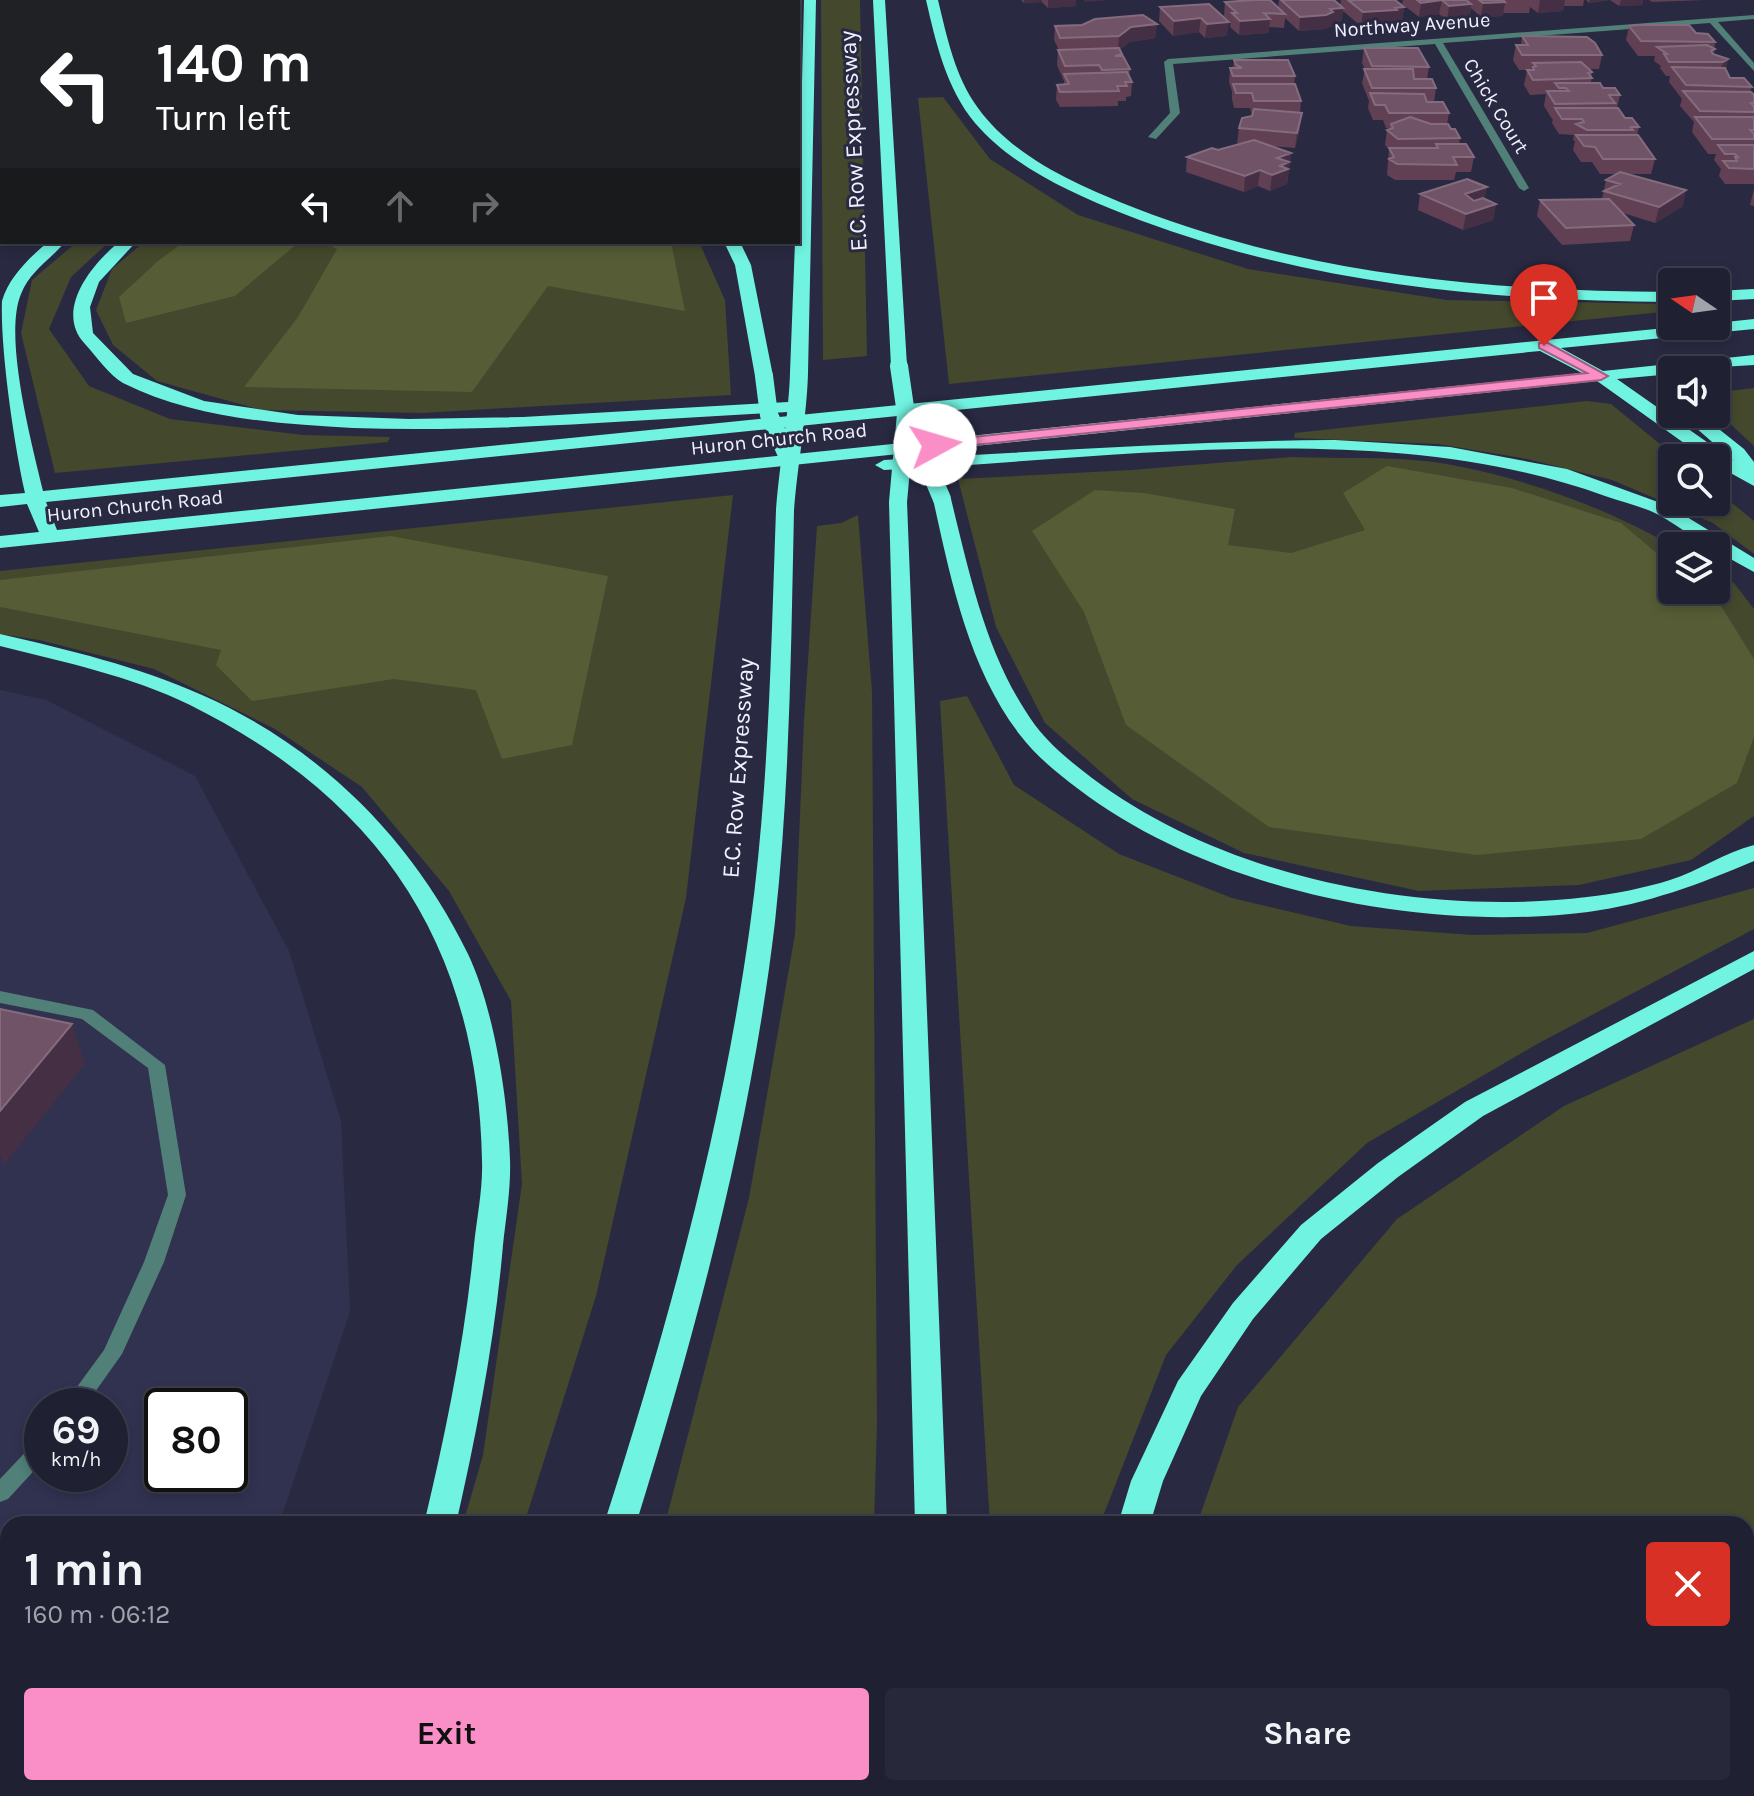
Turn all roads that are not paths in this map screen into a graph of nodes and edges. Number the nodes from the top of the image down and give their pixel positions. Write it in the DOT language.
graph roads {
  1 [pos="810,0"];
  2 [pos="879,0"];
  3 [pos="932,0"];
  4 [pos="1754,17"];
  5 [pos="1712,20"];
  6 [pos="1437,41"];
  7 [pos="1754,68"];
  8 [pos="1153,137"];
  9 [pos="1524,188"];
  10 [pos="55,244"];
  11 [pos="126,244"];
  12 [pos="733,244"];
  13 [pos="1754,294"];
  14 [pos="1730,295"];
  15 [pos="1658,297"];
  16 [pos="1754,324"];
  17 [pos="3,343"];
  18 [pos="1544,346"];
  19 [pos="1754,360"];
  20 [pos="1732,362"];
  21 [pos="1601,376"];
  22 [pos="958,404"];
  23 [pos="906,414"];
  24 [pos="1707,428"];
  25 [pos="788,457"];
  26 [pos="681,471"];
  27 [pos="1754,477"];
  28 [pos="35,498"];
  29 [pos="0,501"];
  30 [pos="50,537"];
  31 [pos="0,542"];
  32 [pos="1754,566"];
  33 [pos="0,640"];
  34 [pos="1754,852"];
  35 [pos="1754,959"];
  36 [pos="0,997"];
  37 [pos="86,1388"];
  38 [pos="24,1467"];
  39 [pos="0,1493"];
  40 [pos="442,1516"];
  41 [pos="623,1516"];
  42 [pos="931,1516"];
  43 [pos="1136,1516"];
  1 -- 25 [label="highway, E.C. Row Expressway, bridge"];
  2 -- 23 [label="highway, E.C. Row Expressway, bridge"];
  3 -- 15 [label="highway"];
  4 -- 5 [label="street, Northway Avenue"];
  5 -- 6 [label="street, Northway Avenue"];
  5 -- 7 [label="street"];
  6 -- 8 [label="street, Northway Avenue"];
  6 -- 9 [label="street, Chick Court"];
  10 -- 17 [label="highway"];
  11 -- 22 [label="highway"];
  12 -- 25 [label="highway, bridge"];
  13 -- 14 [label="highway"];
  16 -- 18 [label="highway, Huron Church Road"];
  17 -- 28 [label="highway"];
  18 -- 21 [label="highway"];
  18 -- 22 [label="highway, Huron Church Road"];
  19 -- 20 [label="highway, Huron Church Road"];
  20 -- 21 [label="highway, Huron Church Road"];
  21 -- 26 [label="highway, Huron Church Road"];
  21 -- 27 [label="highway"];
  22 -- 28 [label="highway, Huron Church Road"];
  23 -- 34 [label="highway, bridge"];
  23 -- 42 [label="highway, E.C. Row Expressway, bridge"];
  24 -- 27 [label="highway"];
  25 -- 41 [label="highway, E.C. Row Expressway, bridge"];
  26 -- 30 [label="highway, Huron Church Road"];
  26 -- 32 [label="highway"];
  28 -- 29 [label="highway, Huron Church Road"];
  28 -- 30 [label="highway"];
  30 -- 31 [label="highway, Huron Church Road"];
  33 -- 40 [label="highway"];
  35 -- 43 [label="highway"];
  36 -- 37 [label="street"];
  38 -- 39 [label="street"];
}
